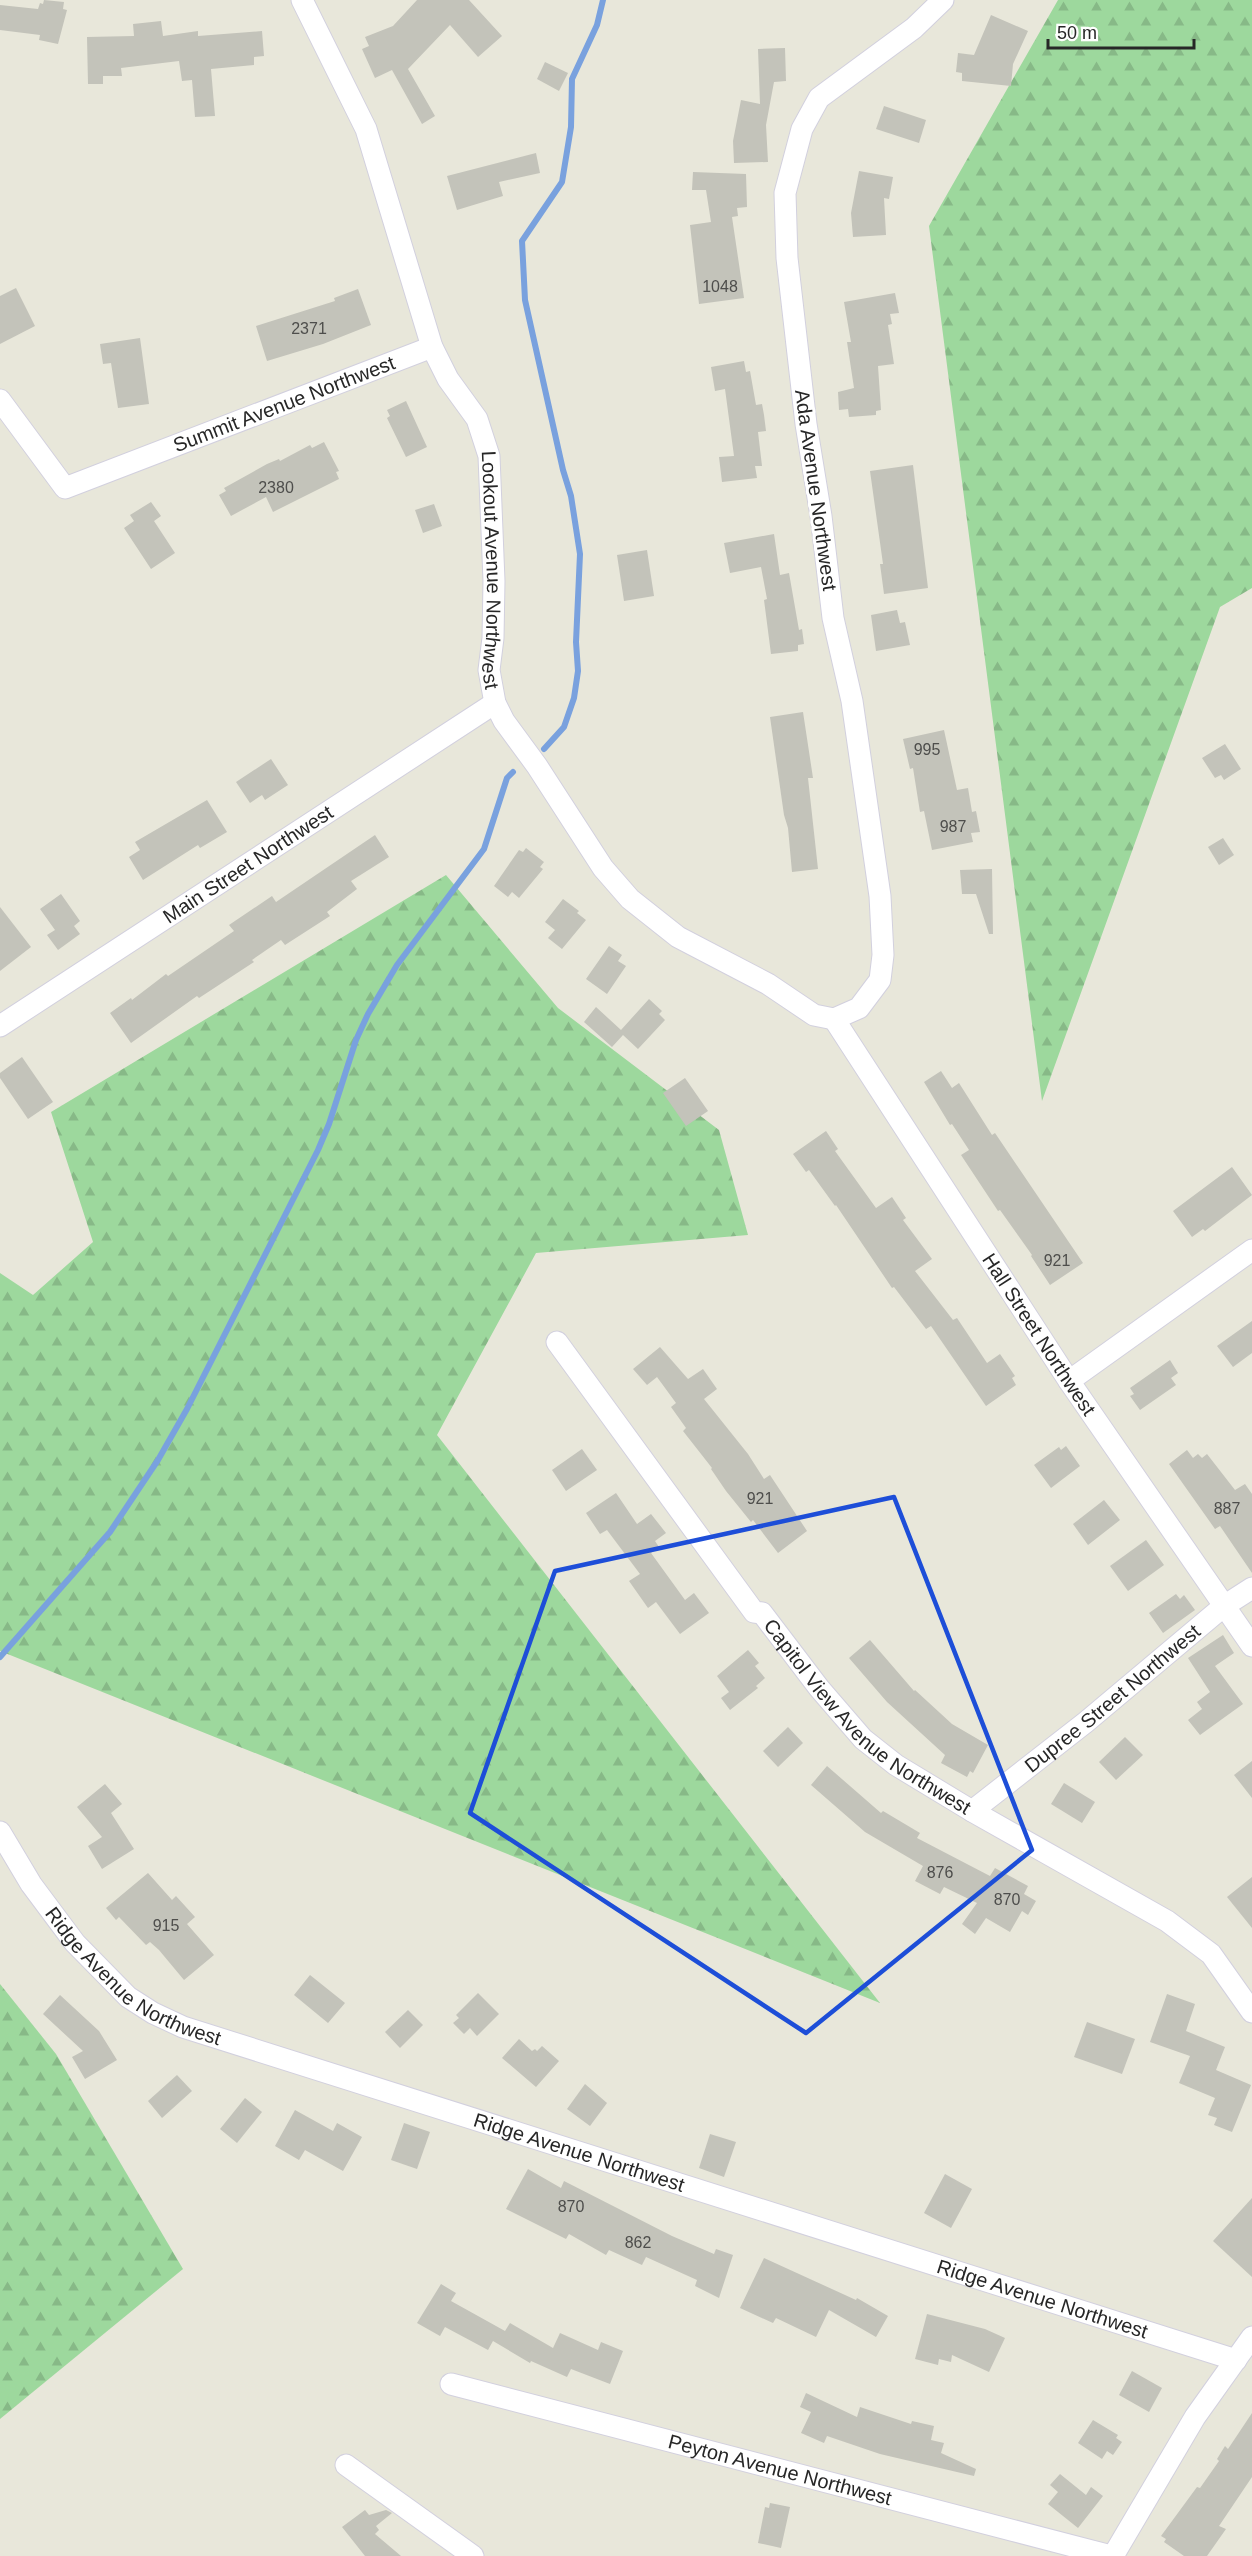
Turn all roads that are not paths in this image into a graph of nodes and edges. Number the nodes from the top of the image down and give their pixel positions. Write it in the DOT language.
graph roads {
  1 [pos="302,0"];
  2 [pos="943,0"];
  3 [pos="432,347"];
  4 [pos="0,400"];
  5 [pos="495,703"];
  6 [pos="834,1019"];
  7 [pos="0,1026"];
  8 [pos="1252,1250"];
  9 [pos="557,1342"];
  10 [pos="1070,1381"];
  11 [pos="1252,1588"];
  12 [pos="1224,1606"];
  13 [pos="1252,1646"];
  14 [pos="972,1811"];
  15 [pos="0,1832"];
  16 [pos="1252,2012"];
  17 [pos="1252,2337"];
  18 [pos="1236,2360"];
  19 [pos="451,2384"];
  20 [pos="346,2465"];
  21 [pos="473,2556"];
  22 [pos="1112,2556"];
  1 -- 3 [label="street, Lookout Avenue Northwest"];
  2 -- 6 [label="street, Ada Avenue Northwest"];
  3 -- 4 [label="street, Summit Avenue Northwest"];
  3 -- 5 [label="street, Lookout Avenue Northwest"];
  5 -- 6 [label="street, Lookout Avenue Northwest"];
  5 -- 7 [label="street, Main Street Northwest"];
  6 -- 10 [label="street, Hall Street Northwest"];
  8 -- 10 [label="street"];
  9 -- 14 [label="street, Capitol View Avenue Northwest"];
  10 -- 12 [label="street, Hall Street Northwest"];
  11 -- 12 [label="street, Dupree Street Northwest"];
  12 -- 13 [label="street, Hall Street Northwest"];
  12 -- 14 [label="street, Dupree Street Northwest"];
  14 -- 16 [label="street, Capitol View Avenue Northwest"];
  15 -- 18 [label="street, Ridge Avenue Northwest"];
  17 -- 18 [label="street"];
  18 -- 22 [label="street"];
  19 -- 22 [label="street, Peyton Avenue Northwest"];
  20 -- 21 [label="street"];
}
